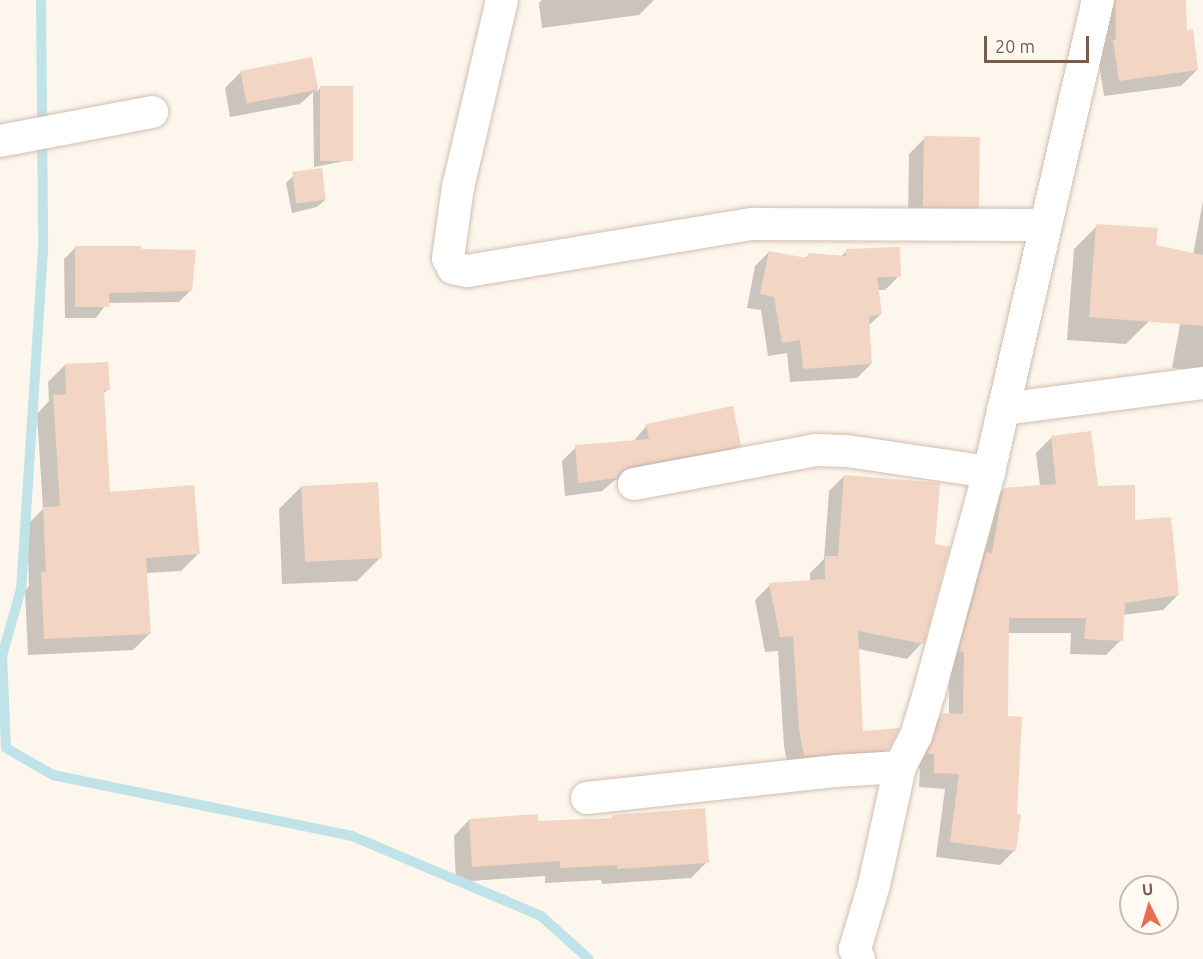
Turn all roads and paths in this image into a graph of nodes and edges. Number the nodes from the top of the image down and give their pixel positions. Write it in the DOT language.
graph roads {
  1 [pos="502,0"];
  2 [pos="1098,0"];
  3 [pos="152,112"];
  4 [pos="0,141"];
  5 [pos="1044,225"];
  6 [pos="1203,383"];
  7 [pos="1003,409"];
  8 [pos="989,472"];
  9 [pos="634,484"];
  10 [pos="900,767"];
  11 [pos="587,798"];
  12 [pos="859,959"];
  1 -- 5 [label="street"];
  2 -- 5 [label="street"];
  3 -- 4 [label="street"];
  5 -- 7 [label="street"];
  6 -- 7 [label="street"];
  7 -- 8 [label="street"];
  8 -- 9 [label="street"];
  8 -- 10 [label="street"];
  10 -- 11 [label="street"];
  10 -- 12 [label="street"];
}
